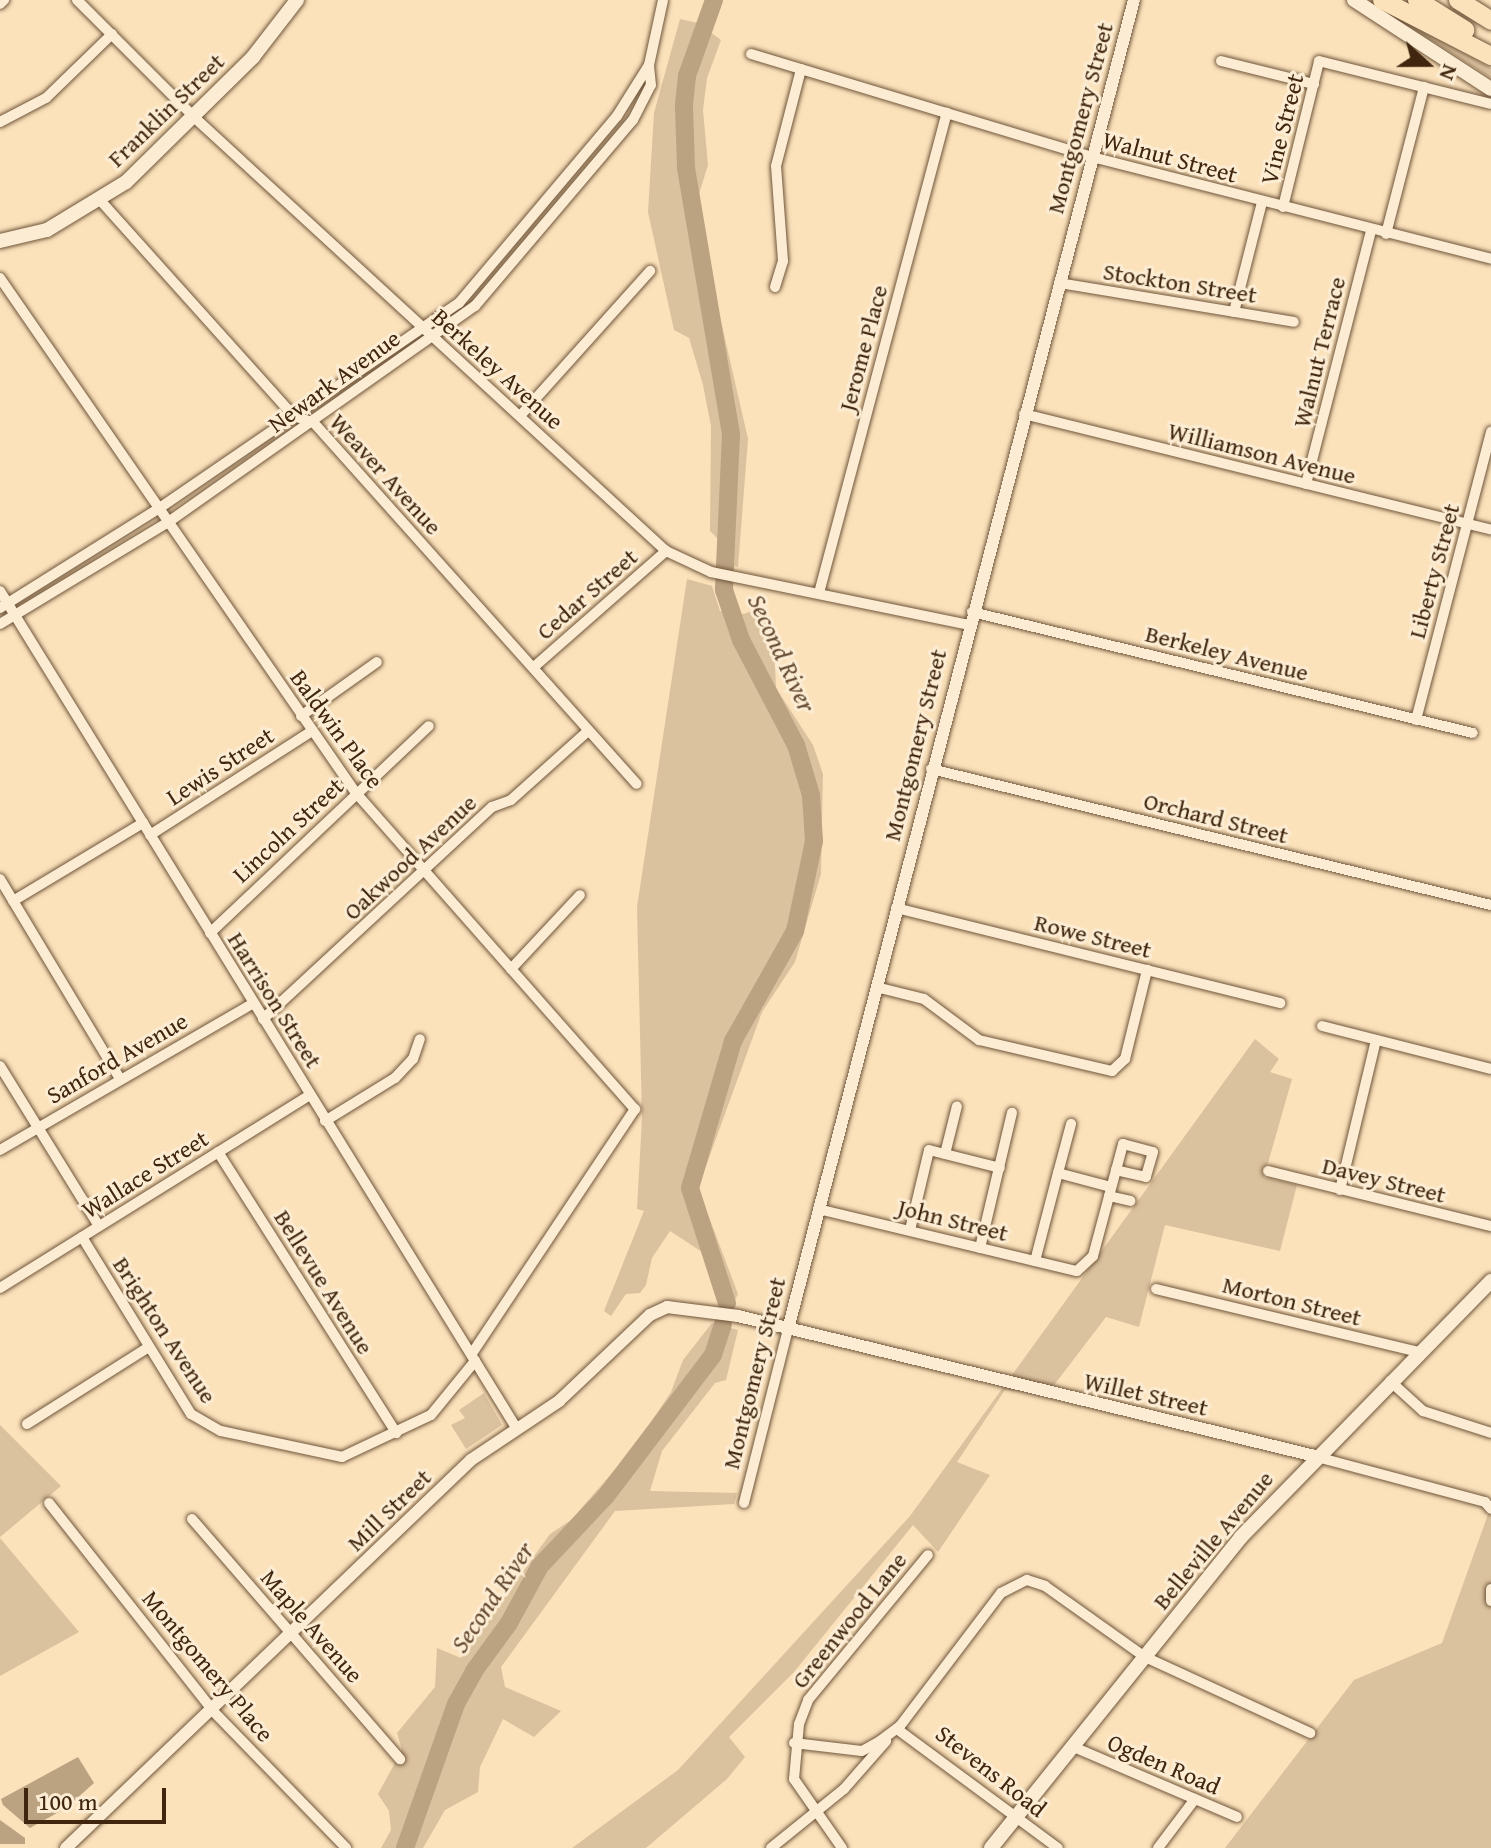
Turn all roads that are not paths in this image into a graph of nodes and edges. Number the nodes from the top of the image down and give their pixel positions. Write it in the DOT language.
graph roads {
  1 [pos="77,0"];
  2 [pos="297,0"];
  3 [pos="663,0"];
  4 [pos="1134,0"];
  5 [pos="1354,0"];
  6 [pos="1382,0"];
  7 [pos="1417,0"];
  8 [pos="1458,0"];
  9 [pos="1472,0"];
  10 [pos="1491,13"];
  11 [pos="1491,21"];
  12 [pos="112,34"];
  13 [pos="1491,47"];
  14 [pos="751,54"];
  15 [pos="1491,56"];
  16 [pos="1221,61"];
  17 [pos="649,65"];
  18 [pos="801,69"];
  19 [pos="1314,84"];
  20 [pos="1424,87"];
  21 [pos="1491,89"];
  22 [pos="1491,104"];
  23 [pos="947,113"];
  24 [pos="195,118"];
  25 [pos="0,122"];
  26 [pos="1092,157"];
  27 [pos="99,199"];
  28 [pos="1262,202"];
  29 [pos="1283,207"];
  30 [pos="1371,230"];
  31 [pos="1386,234"];
  32 [pos="0,241"];
  33 [pos="1491,259"];
  34 [pos="650,271"];
  35 [pos="0,278"];
  36 [pos="1059,283"];
  37 [pos="775,287"];
  38 [pos="1234,312"];
  39 [pos="1294,322"];
  40 [pos="421,327"];
  41 [pos="432,336"];
  42 [pos="1024,414"];
  43 [pos="294,416"];
  44 [pos="520,416"];
  45 [pos="314,423"];
  46 [pos="1491,432"];
  47 [pos="1306,484"];
  48 [pos="158,509"];
  49 [pos="167,523"];
  50 [pos="1467,524"];
  51 [pos="1491,530"];
  52 [pos="666,551"];
  53 [pos="0,591"];
  54 [pos="819,593"];
  55 [pos="4,606"];
  56 [pos="972,612"];
  57 [pos="15,615"];
  58 [pos="0,624"];
  59 [pos="969,625"];
  60 [pos="377,662"];
  61 [pos="534,667"];
  62 [pos="301,716"];
  63 [pos="1416,720"];
  64 [pos="429,726"];
  65 [pos="312,731"];
  66 [pos="588,731"];
  67 [pos="1473,733"];
  68 [pos="931,769"];
  69 [pos="637,784"];
  70 [pos="356,793"];
  71 [pos="143,823"];
  72 [pos="150,835"];
  73 [pos="424,869"];
  74 [pos="0,879"];
  75 [pos="580,895"];
  76 [pos="13,901"];
  77 [pos="1491,905"];
  78 [pos="896,908"];
  79 [pos="210,933"];
  80 [pos="511,969"];
  81 [pos="1147,970"];
  82 [pos="876,987"];
  83 [pos="254,1003"];
  84 [pos="1280,1003"];
  85 [pos="263,1019"];
  86 [pos="1322,1026"];
  87 [pos="420,1039"];
  88 [pos="1376,1040"];
  89 [pos="0,1066"];
  90 [pos="1491,1069"];
  91 [pos="120,1079"];
  92 [pos="310,1095"];
  93 [pos="957,1106"];
  94 [pos="1012,1113"];
  95 [pos="325,1121"];
  96 [pos="1071,1124"];
  97 [pos="39,1126"];
  98 [pos="0,1150"];
  99 [pos="218,1152"];
  100 [pos="945,1154"];
  101 [pos="1000,1168"];
  102 [pos="1116,1170"];
  103 [pos="1268,1171"];
  104 [pos="1058,1173"];
  105 [pos="594,1176"];
  106 [pos="1340,1190"];
  107 [pos="1110,1191"];
  108 [pos="1130,1201"];
  109 [pos="818,1209"];
  110 [pos="99,1226"];
  111 [pos="1491,1226"];
  112 [pos="910,1230"];
  113 [pos="82,1237"];
  114 [pos="980,1248"];
  115 [pos="1035,1261"];
  116 [pos="1491,1281"];
  117 [pos="0,1288"];
  118 [pos="1156,1289"];
  119 [pos="788,1329"];
  120 [pos="149,1347"];
  121 [pos="1419,1352"];
  122 [pos="474,1357"];
  123 [pos="1390,1381"];
  124 [pos="27,1424"];
  125 [pos="517,1429"];
  126 [pos="396,1433"];
  127 [pos="1491,1433"];
  128 [pos="1315,1456"];
  129 [pos="49,1503"];
  130 [pos="744,1503"];
  131 [pos="1491,1509"];
  132 [pos="192,1519"];
  133 [pos="928,1555"];
  134 [pos="1491,1589"];
  135 [pos="1491,1601"];
  136 [pos="292,1633"];
  137 [pos="1145,1657"];
  138 [pos="213,1711"];
  139 [pos="900,1726"];
  140 [pos="1310,1733"];
  141 [pos="794,1743"];
  142 [pos="1076,1748"];
  143 [pos="400,1759"];
  144 [pos="1195,1799"];
  145 [pos="817,1814"];
  146 [pos="1237,1817"];
  147 [pos="1019,1818"];
  148 [pos="66,1848"];
  149 [pos="346,1848"];
  150 [pos="771,1848"];
  151 [pos="842,1848"];
  152 [pos="991,1848"];
  153 [pos="1058,1848"];
  154 [pos="1158,1848"];
  1 -- 12 [label="street, Berkeley Avenue"];
  2 -- 24 [label="main road, Franklin Street"];
  3 -- 17 [label="street, Newark Avenue"];
  4 -- 26 [label="street, Montgomery Street"];
  5 -- 21 [label="main road"];
  6 -- 15 [label="highway"];
  7 -- 13 [label="highway"];
  8 -- 11 [label="highway"];
  9 -- 10 [label="highway"];
  12 -- 24 [label="street, Berkeley Avenue"];
  12 -- 25 [label="street"];
  14 -- 18 [label="street, Walnut Street"];
  16 -- 19 [label="street"];
  17 -- 40 [label="street, Newark Avenue"];
  17 -- 41 [label="street, Newark Avenue"];
  18 -- 23 [label="street, Walnut Street"];
  18 -- 37 [label="street"];
  19 -- 20 [label="street, Vine Street"];
  19 -- 29 [label="street, Vine Street"];
  20 -- 22 [label="street"];
  20 -- 31 [label="street"];
  23 -- 26 [label="street, Walnut Street"];
  23 -- 54 [label="street, Jerome Place"];
  24 -- 27 [label="main road, Franklin Street"];
  24 -- 40 [label="street, Berkeley Avenue"];
  26 -- 28 [label="street, Walnut Street"];
  26 -- 36 [label="street, Montgomery Street"];
  27 -- 32 [label="main road, Franklin Street"];
  27 -- 43 [label="street, Weaver Avenue"];
  28 -- 29 [label="street, Walnut Street"];
  28 -- 38 [label="street"];
  29 -- 30 [label="street, Walnut Street"];
  30 -- 31 [label="street, Walnut Street"];
  30 -- 47 [label="street, Walnut Terrace"];
  31 -- 33 [label="street, Walnut Street"];
  34 -- 44 [label="street"];
  35 -- 48 [label="street, Baldwin Place"];
  36 -- 38 [label="street, Stockton Street"];
  36 -- 42 [label="street, Montgomery Street"];
  38 -- 39 [label="street, Stockton Street"];
  40 -- 41 [label="street, Berkeley Avenue"];
  40 -- 43 [label="street, Newark Avenue"];
  41 -- 44 [label="street, Berkeley Avenue"];
  41 -- 45 [label="street, Newark Avenue"];
  42 -- 47 [label="street, Williamson Avenue"];
  42 -- 56 [label="street, Montgomery Street"];
  43 -- 45 [label="street, Weaver Avenue"];
  43 -- 48 [label="street, Newark Avenue"];
  44 -- 52 [label="street, Berkeley Avenue"];
  45 -- 49 [label="street, Newark Avenue"];
  45 -- 61 [label="street, Weaver Avenue"];
  46 -- 50 [label="street, Liberty Street"];
  47 -- 50 [label="street, Williamson Avenue"];
  48 -- 49 [label="street, Baldwin Place"];
  48 -- 55 [label="street, Newark Avenue"];
  49 -- 57 [label="street, Newark Avenue"];
  49 -- 62 [label="street, Baldwin Place"];
  50 -- 51 [label="street, Williamson Avenue"];
  50 -- 63 [label="street, Liberty Street"];
  52 -- 54 [label="street, Berkeley Avenue"];
  52 -- 61 [label="street, Cedar Street"];
  53 -- 55 [label="street, Harrison Street"];
  54 -- 59 [label="street, Berkeley Avenue"];
  55 -- 57 [label="street, Harrison Street"];
  56 -- 59 [label="street, Montgomery Street"];
  56 -- 63 [label="street, Berkeley Avenue"];
  57 -- 58 [label="street, Newark Avenue"];
  57 -- 71 [label="street, Harrison Street"];
  59 -- 68 [label="street, Montgomery Street"];
  60 -- 62 [label="street, Lewis Street"];
  61 -- 66 [label="street, Weaver Avenue"];
  62 -- 65 [label="street, Baldwin Place"];
  63 -- 67 [label="street, Berkeley Avenue"];
  64 -- 70 [label="street, Lincoln Street"];
  65 -- 70 [label="street, Baldwin Place"];
  65 -- 72 [label="street, Lewis Street"];
  66 -- 69 [label="street, Weaver Avenue"];
  66 -- 73 [label="street, Oakwood Avenue"];
  68 -- 77 [label="street, Orchard Street"];
  68 -- 78 [label="street, Montgomery Street"];
  70 -- 73 [label="street, Baldwin Place"];
  70 -- 79 [label="street, Lincoln Street"];
  71 -- 72 [label="street, Harrison Street"];
  71 -- 76 [label="street"];
  72 -- 79 [label="street, Harrison Street"];
  73 -- 80 [label="street, Baldwin Place"];
  73 -- 85 [label="street, Oakwood Avenue"];
  74 -- 76 [label="street"];
  75 -- 80 [label="street"];
  76 -- 91 [label="street"];
  78 -- 81 [label="street, Rowe Street"];
  78 -- 82 [label="street, Montgomery Street"];
  79 -- 83 [label="street, Harrison Street"];
  80 -- 105 [label="street, Baldwin Place"];
  81 -- 82 [label="street"];
  81 -- 84 [label="street, Rowe Street"];
  82 -- 109 [label="street, Montgomery Street"];
  83 -- 85 [label="street, Harrison Street"];
  83 -- 91 [label="street, Sanford Avenue"];
  85 -- 92 [label="street, Harrison Street"];
  86 -- 88 [label="street"];
  87 -- 95 [label="street"];
  88 -- 90 [label="street"];
  88 -- 106 [label="street"];
  89 -- 97 [label="street"];
  91 -- 97 [label="street, Sanford Avenue"];
  92 -- 95 [label="street, Harrison Street"];
  92 -- 99 [label="street, Wallace Street"];
  93 -- 100 [label="street"];
  94 -- 101 [label="street"];
  95 -- 122 [label="street, Harrison Street"];
  96 -- 104 [label="street"];
  97 -- 98 [label="street, Sanford Avenue"];
  97 -- 110 [label="street"];
  99 -- 110 [label="street, Wallace Street"];
  99 -- 126 [label="street, Bellevue Avenue"];
  100 -- 101 [label="street"];
  100 -- 112 [label="street"];
  101 -- 114 [label="street"];
  102 -- 107 [label="street"];
  103 -- 106 [label="street, Davey Street"];
  104 -- 107 [label="street"];
  104 -- 115 [label="street"];
  105 -- 122 [label="street, Brighton Avenue"];
  106 -- 111 [label="street, Davey Street"];
  107 -- 108 [label="street"];
  107 -- 115 [label="street, John Street"];
  109 -- 112 [label="street, John Street"];
  109 -- 119 [label="street, Montgomery Street"];
  110 -- 113 [label="street, Wallace Street"];
  112 -- 114 [label="street, John Street"];
  113 -- 117 [label="street, Wallace Street"];
  113 -- 120 [label="street, Brighton Avenue"];
  114 -- 115 [label="street, John Street"];
  116 -- 121 [label="main road, Belleville Avenue"];
  118 -- 121 [label="street, Morton Street"];
  119 -- 125 [label="street, Mill Street"];
  119 -- 128 [label="street, Willet Street"];
  119 -- 130 [label="street, Montgomery Street"];
  120 -- 124 [label="street"];
  120 -- 126 [label="street, Brighton Avenue"];
  121 -- 123 [label="main road, Belleville Avenue"];
  122 -- 125 [label="street, Harrison Street"];
  122 -- 126 [label="street, Brighton Avenue"];
  123 -- 127 [label="street"];
  123 -- 128 [label="main road, Belleville Avenue"];
  125 -- 136 [label="street, Mill Street"];
  128 -- 131 [label="street, Willet Street"];
  128 -- 137 [label="main road, Belleville Avenue"];
  129 -- 138 [label="street, Montgomery Place"];
  132 -- 136 [label="street, Maple Avenue"];
  133 -- 141 [label="street, Greenwood Lane"];
  134 -- 135 [label="street"];
  136 -- 138 [label="street, Mill Street"];
  136 -- 143 [label="street, Maple Avenue"];
  137 -- 139 [label="street"];
  137 -- 140 [label="street"];
  137 -- 142 [label="main road, Belleville Avenue"];
  138 -- 148 [label="street, Mill Street"];
  138 -- 149 [label="street, Montgomery Place"];
  139 -- 141 [label="street"];
  139 -- 145 [label="street"];
  139 -- 147 [label="street, Stevens Road"];
  141 -- 145 [label="street"];
  142 -- 144 [label="street, Ogden Road"];
  142 -- 147 [label="main road, Belleville Avenue"];
  144 -- 146 [label="street, Ogden Road"];
  144 -- 154 [label="street"];
  145 -- 150 [label="street"];
  145 -- 151 [label="street"];
  147 -- 152 [label="main road, Belleville Avenue"];
  147 -- 153 [label="street, Stevens Road"];
}
